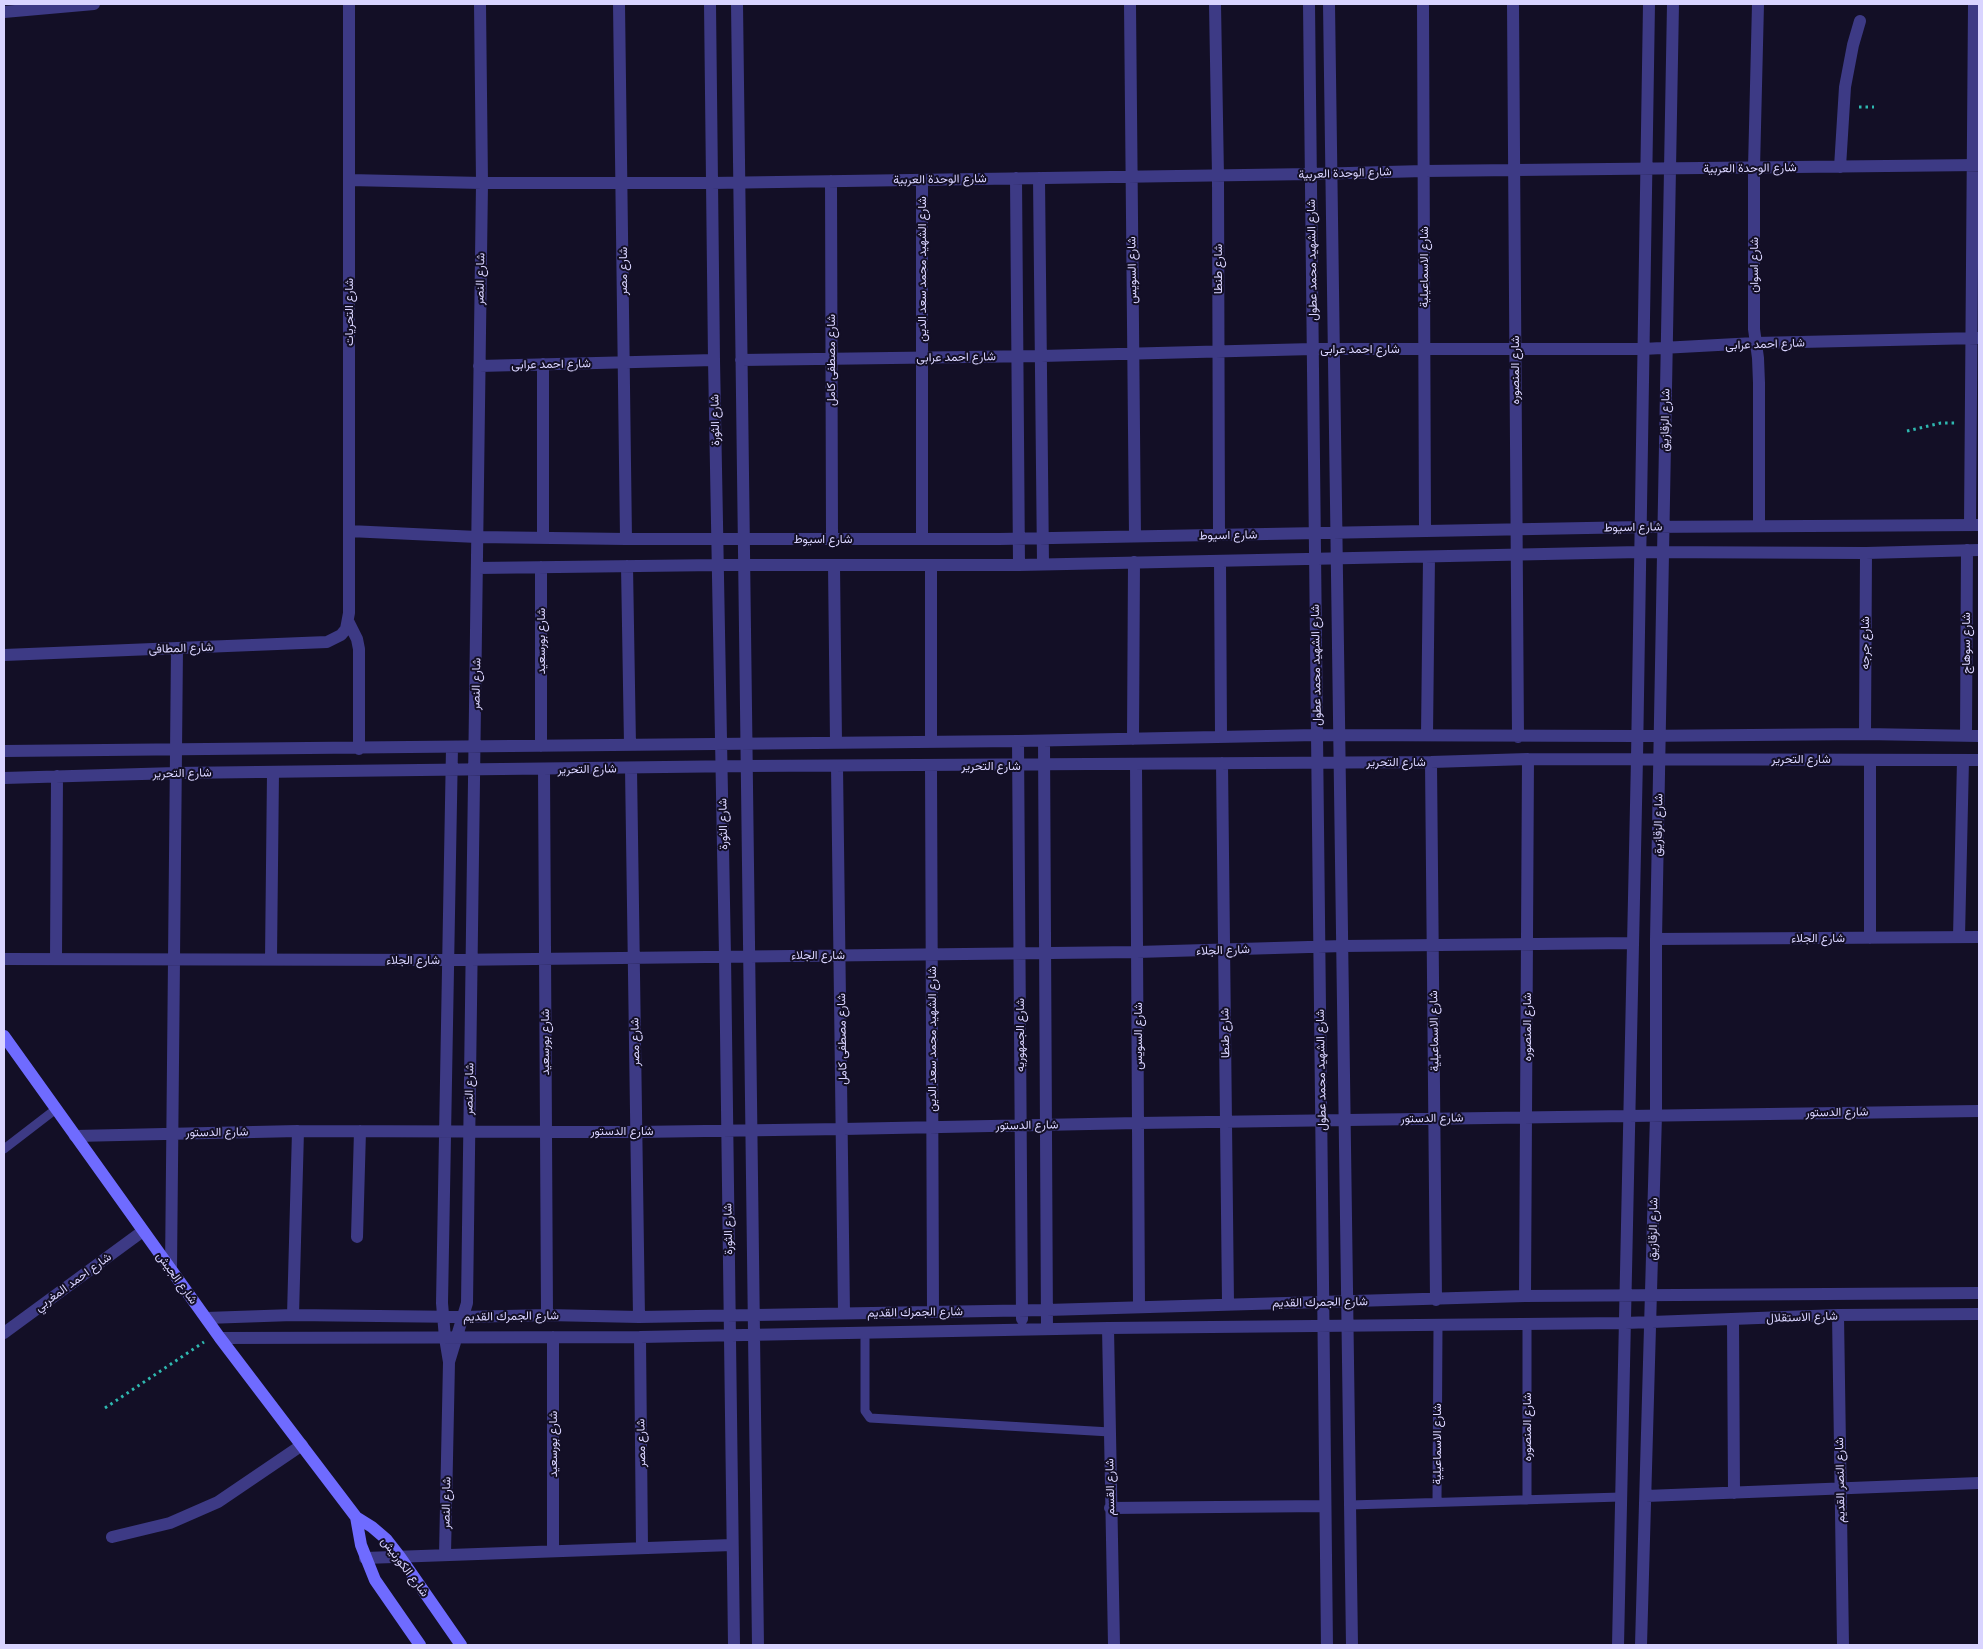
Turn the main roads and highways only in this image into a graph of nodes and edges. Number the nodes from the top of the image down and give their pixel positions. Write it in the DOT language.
graph roads {
  1 [pos="4,1036"];
  2 [pos="356,1517"];
  3 [pos="420,1645"];
  4 [pos="461,1645"];
  1 -- 2 [label="main road, شارع الجيش"];
  2 -- 3 [label="main road, شارع الكورنيش"];
  2 -- 4 [label="main road, شارع الكورنيش"];
}
